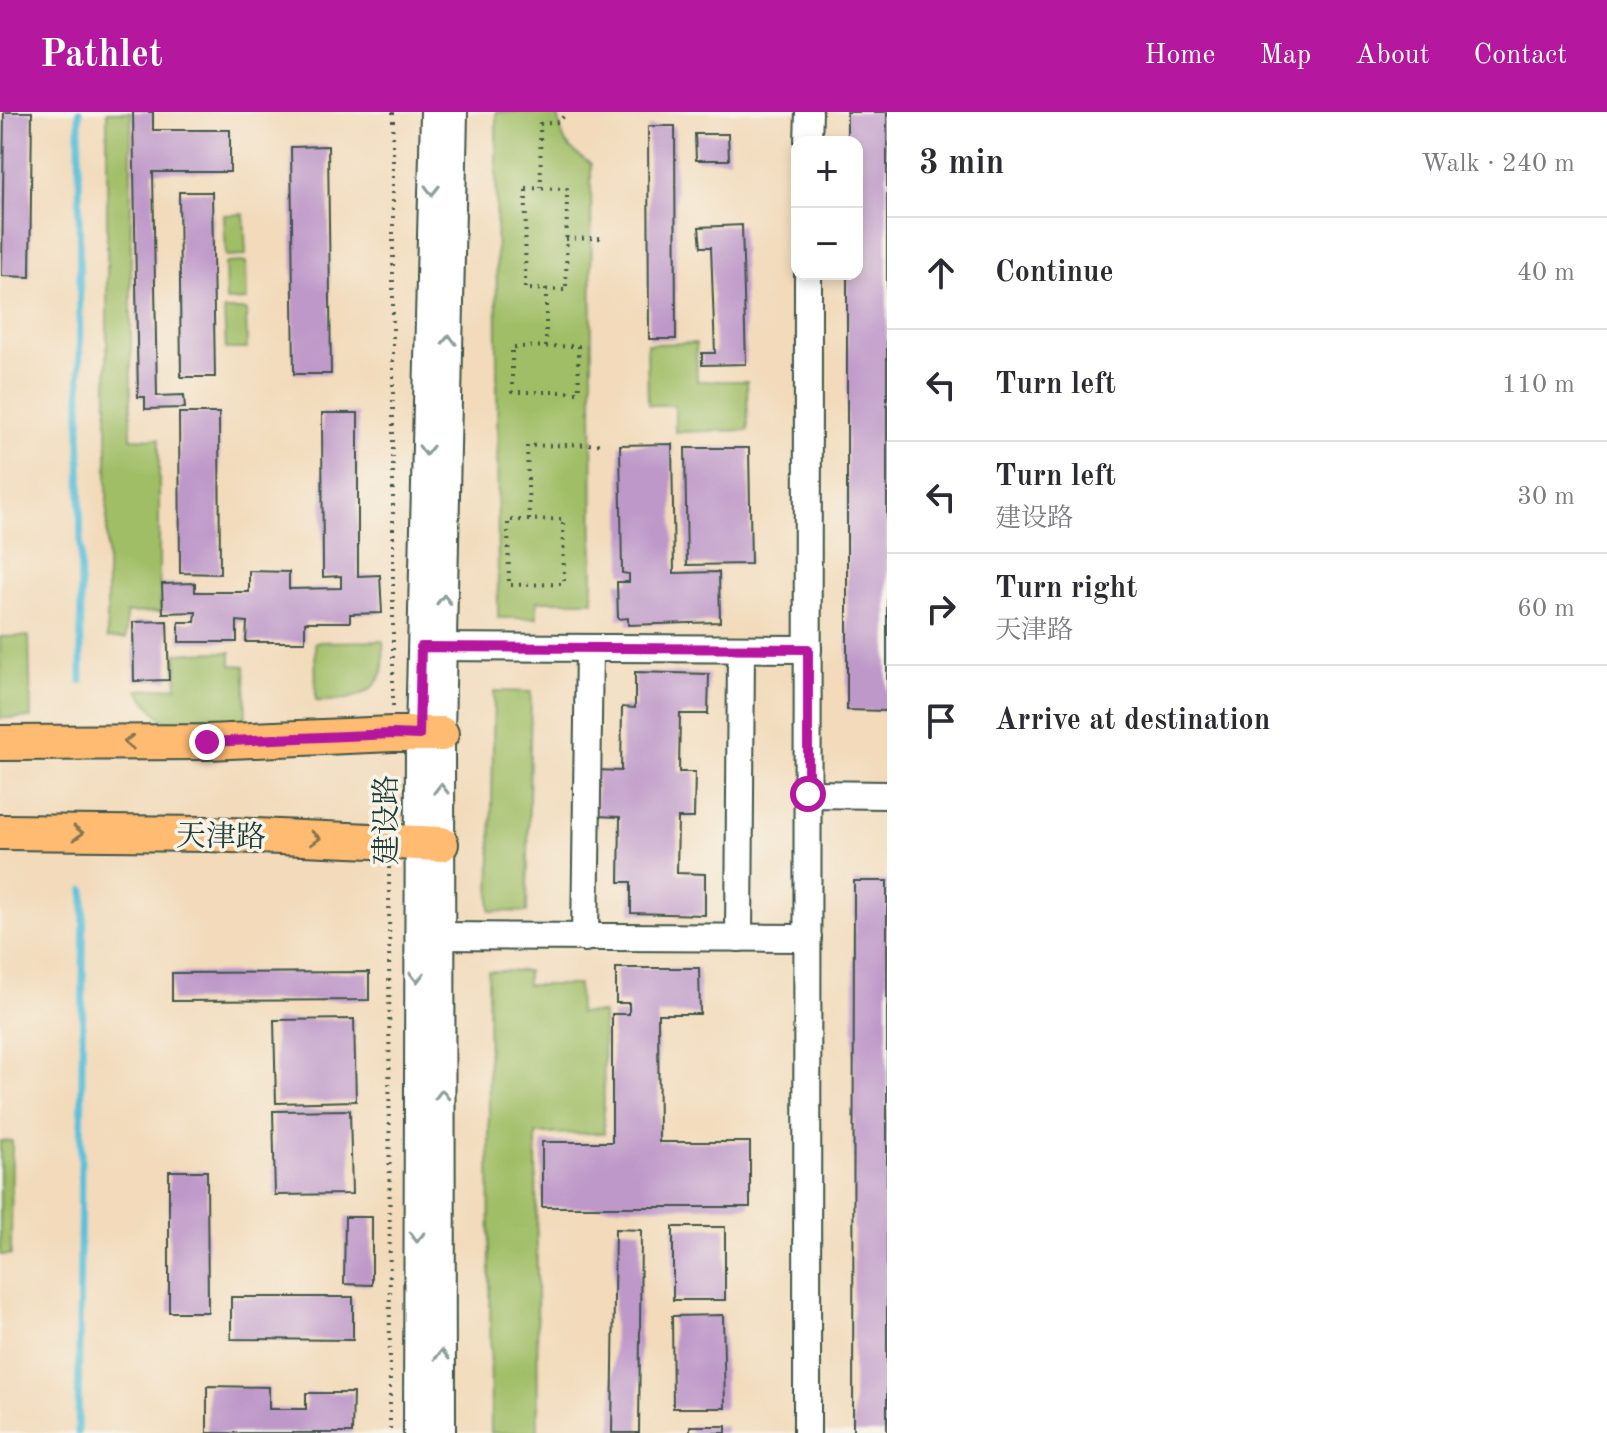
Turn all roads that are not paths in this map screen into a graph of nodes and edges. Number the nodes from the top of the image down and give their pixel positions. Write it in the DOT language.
graph roads {
  1 [pos="434,112"];
  2 [pos="454,112"];
  3 [pos="809,112"];
  4 [pos="808,136"];
  5 [pos="808,280"];
  6 [pos="432,647"];
  7 [pos="589,648"];
  8 [pos="741,649"];
  9 [pos="808,649"];
  10 [pos="417,734"];
  11 [pos="0,743"];
  12 [pos="808,794"];
  13 [pos="887,795"];
  14 [pos="0,832"];
  15 [pos="416,842"];
  16 [pos="430,936"];
  17 [pos="585,938"];
  18 [pos="739,938"];
  19 [pos="808,938"];
  20 [pos="417,1433"];
  21 [pos="442,1433"];
  22 [pos="807,1433"];
  1 -- 6 [label="street, 建设路, one-way"];
  6 -- 2 [label="street, 建设路, one-way"];
  3 -- 4 [label="street"];
  5 -- 9 [label="street"];
  6 -- 7 [label="street"];
  6 -- 10 [label="street, 建设路"];
  7 -- 8 [label="street"];
  7 -- 17 [label="street"];
  8 -- 9 [label="street"];
  8 -- 18 [label="street"];
  9 -- 12 [label="street"];
  10 -- 11 [label="main road, one-way"];
  10 -- 15 [label="street, 建设路"];
  12 -- 13 [label="street"];
  12 -- 19 [label="street"];
  14 -- 15 [label="main road, 天津路, one-way"];
  15 -- 16 [label="street, 建设路"];
  16 -- 17 [label="street"];
  16 -- 20 [label="street, 建设路, one-way"];
  21 -- 16 [label="street, 建设路, one-way"];
  17 -- 18 [label="street"];
  18 -- 19 [label="street"];
  19 -- 22 [label="street"];
}
